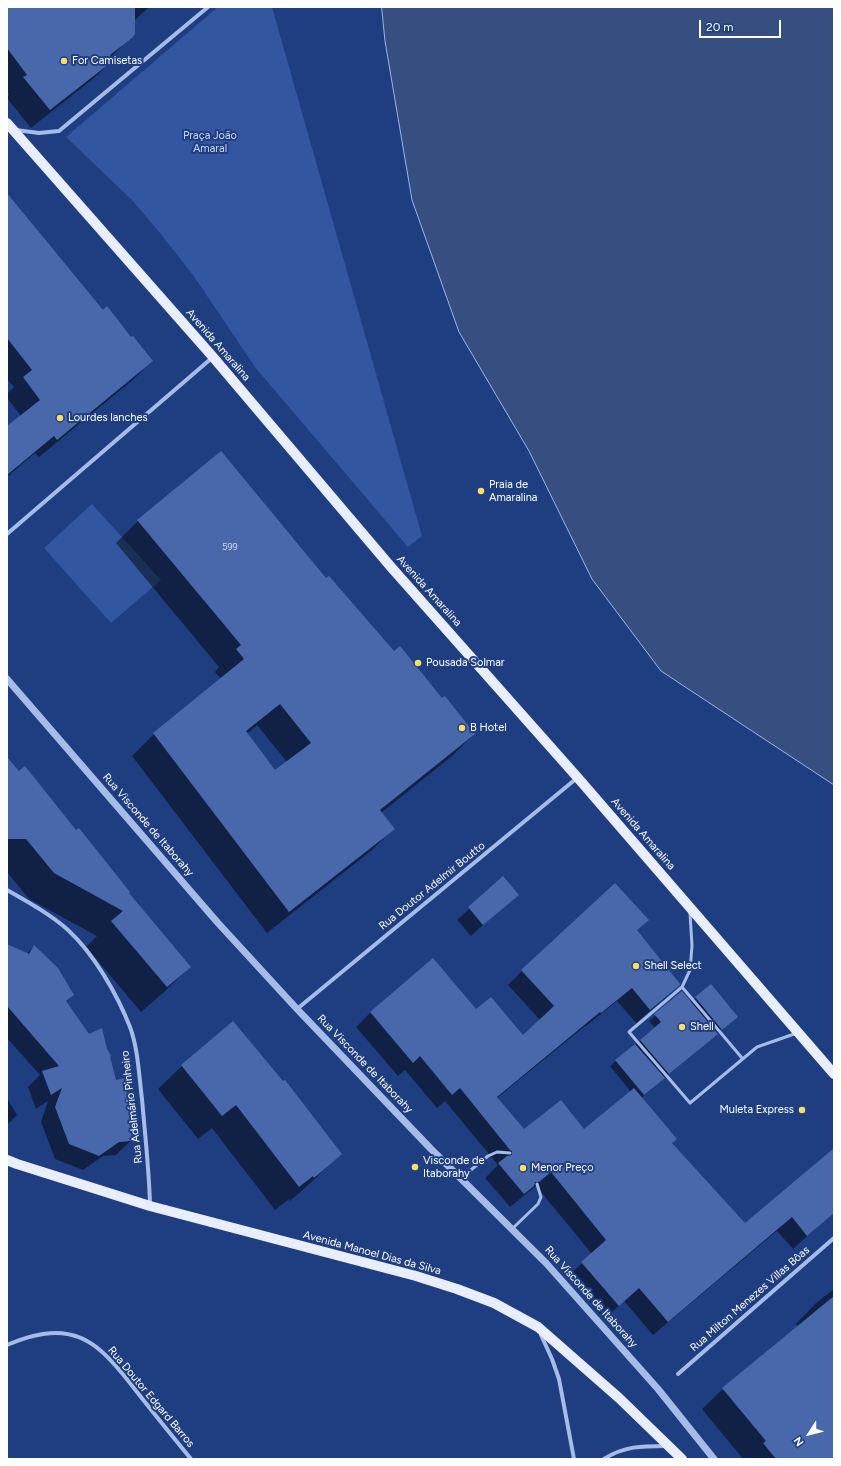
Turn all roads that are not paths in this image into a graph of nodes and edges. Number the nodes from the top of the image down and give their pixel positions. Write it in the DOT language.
graph roads {
  1 [pos="208,7"];
  2 [pos="10,127"];
  3 [pos="213,357"];
  4 [pos="7,534"];
  5 [pos="7,679"];
  6 [pos="578,778"];
  7 [pos="7,890"];
  8 [pos="690,907"];
  9 [pos="682,988"];
  10 [pos="297,1009"];
  11 [pos="798,1033"];
  12 [pos="742,1058"];
  13 [pos="834,1074"];
  14 [pos="510,1153"];
  15 [pos="7,1160"];
  16 [pos="461,1178"];
  17 [pos="537,1184"];
  18 [pos="150,1206"];
  19 [pos="512,1229"];
  20 [pos="834,1238"];
  21 [pos="538,1327"];
  22 [pos="7,1345"];
  23 [pos="678,1374"];
  24 [pos="670,1446"];
  25 [pos="191,1459"];
  26 [pos="574,1459"];
  27 [pos="604,1459"];
  28 [pos="682,1459"];
  29 [pos="714,1459"];
  1 -- 2 [label="street"];
  2 -- 3 [label="main road, Avenida Amaralina"];
  3 -- 4 [label="street"];
  3 -- 6 [label="main road, Avenida Amaralina"];
  5 -- 10 [label="street, Rua Visconde de Itaborahy"];
  6 -- 8 [label="main road, Avenida Amaralina"];
  6 -- 10 [label="street, Rua Doutor Adelmir Boutto"];
  7 -- 18 [label="street, Rua Adelmário Pinheiro"];
  8 -- 9 [label="lane"];
  8 -- 11 [label="main road, Avenida Amaralina"];
  9 -- 12 [label="lane"];
  9 -- 12 [label="lane"];
  10 -- 16 [label="street, Rua Visconde de Itaborahy"];
  11 -- 12 [label="lane"];
  11 -- 13 [label="main road, Avenida Amaralina"];
  14 -- 16 [label="lane"];
  15 -- 18 [label="main road, Avenida Manoel Dias da Silva"];
  16 -- 19 [label="street, Rua Visconde de Itaborahy"];
  17 -- 19 [label="lane"];
  18 -- 21 [label="main road, Avenida Manoel Dias da Silva"];
  19 -- 29 [label="street, Rua Visconde de Itaborahy"];
  20 -- 23 [label="street, Rua Milton Menezes Villas Bôas"];
  21 -- 24 [label="main road, Avenida Manoel Dias da Silva"];
  21 -- 26 [label="street"];
  22 -- 25 [label="street, Rua Doutor Edgard Barros"];
  24 -- 27 [label="street"];
  24 -- 28 [label="main road, Avenida Manoel Dias da Silva"];
}
